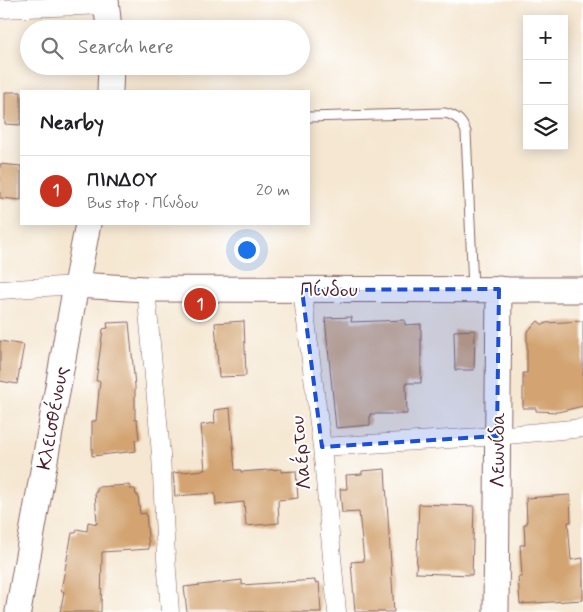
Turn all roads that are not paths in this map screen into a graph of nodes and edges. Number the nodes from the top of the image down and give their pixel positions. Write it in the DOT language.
graph roads {
  1 [pos="0,9"];
  2 [pos="107,11"];
  3 [pos="111,75"];
  4 [pos="110,90"];
  5 [pos="310,117"];
  6 [pos="88,225"];
  7 [pos="76,285"];
  8 [pos="473,288"];
  9 [pos="499,288"];
  10 [pos="146,289"];
  11 [pos="0,290"];
  12 [pos="302,290"];
  13 [pos="583,290"];
  14 [pos="583,428"];
  15 [pos="497,436"];
  16 [pos="322,447"];
  17 [pos="18,612"];
  18 [pos="170,612"];
  19 [pos="337,612"];
  20 [pos="496,612"];
  1 -- 2 [label="street"];
  3 -- 4 [label="street"];
  5 -- 8 [label="lane"];
  6 -- 7 [label="street, Κλεισθένους"];
  7 -- 10 [label="street, Πίνδου"];
  7 -- 11 [label="street"];
  7 -- 17 [label="street, Κλεισθένους"];
  8 -- 9 [label="street, Πίνδου"];
  8 -- 12 [label="street, Πίνδου"];
  9 -- 13 [label="street, Πίνδου"];
  9 -- 15 [label="street, Λεωνίδα"];
  10 -- 12 [label="street, Πίνδου"];
  10 -- 18 [label="street"];
  12 -- 16 [label="street, Λαέρτου"];
  14 -- 15 [label="street"];
  15 -- 16 [label="street"];
  15 -- 20 [label="street, Λεωνίδα"];
  16 -- 19 [label="street, Λαέρτου"];
}
